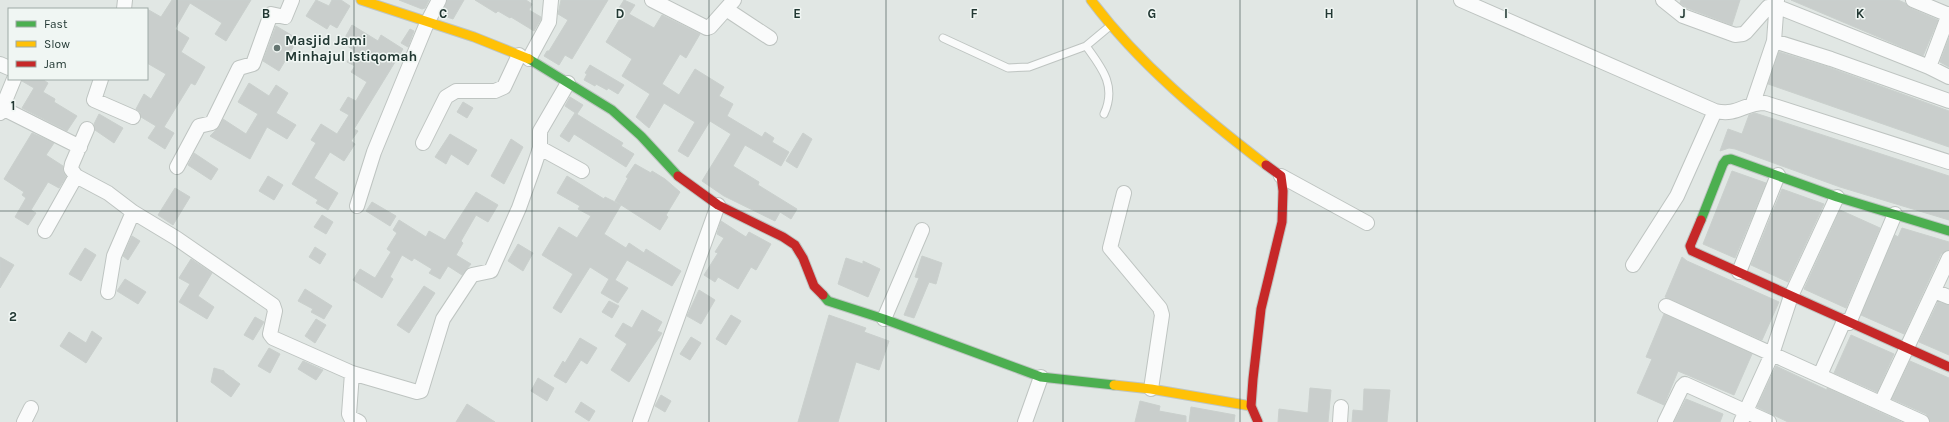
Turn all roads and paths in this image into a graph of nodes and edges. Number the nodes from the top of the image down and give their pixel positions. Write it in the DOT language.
graph roads {
  1 [pos="292,0"];
  2 [pos="361,0"];
  3 [pos="439,0"];
  4 [pos="551,0"];
  5 [pos="652,0"];
  6 [pos="1091,0"];
  7 [pos="1461,0"];
  8 [pos="1664,0"];
  9 [pos="1913,0"];
  10 [pos="730,4"];
  11 [pos="1777,4"];
  12 [pos="1949,15"];
  13 [pos="427,22"];
  14 [pos="1110,26"];
  15 [pos="770,38"];
  16 [pos="943,38"];
  17 [pos="1774,41"];
  18 [pos="1086,46"];
  19 [pos="524,57"];
  20 [pos="1929,67"];
  21 [pos="1949,77"];
  22 [pos="14,80"];
  23 [pos="101,80"];
  24 [pos="568,83"];
  25 [pos="1949,101"];
  26 [pos="1753,103"];
  27 [pos="1,111"];
  28 [pos="1715,111"];
  29 [pos="1104,114"];
  30 [pos="133,117"];
  31 [pos="87,129"];
  32 [pos="424,143"];
  33 [pos="80,147"];
  34 [pos="540,148"];
  35 [pos="1949,162"];
  36 [pos="177,167"];
  37 [pos="582,171"];
  38 [pos="1778,175"];
  39 [pos="76,176"];
  40 [pos="1281,176"];
  41 [pos="1124,194"];
  42 [pos="1836,197"];
  43 [pos="718,205"];
  44 [pos="357,206"];
  45 [pos="133,212"];
  46 [pos="1895,214"];
  47 [pos="1367,222"];
  48 [pos="922,230"];
  49 [pos="45,231"];
  50 [pos="1949,231"];
  51 [pos="1949,258"];
  52 [pos="1632,264"];
  53 [pos="1739,272"];
  54 [pos="1934,291"];
  55 [pos="108,292"];
  56 [pos="1791,296"];
  57 [pos="1949,297"];
  58 [pos="1666,306"];
  59 [pos="884,319"];
  60 [pos="1847,322"];
  61 [pos="1907,349"];
  62 [pos="1772,354"];
  63 [pos="1949,368"];
  64 [pos="352,373"];
  65 [pos="1820,375"];
  66 [pos="1041,377"];
  67 [pos="1151,389"];
  68 [pos="1881,402"];
  69 [pos="1251,406"];
  70 [pos="1340,407"];
  71 [pos="31,408"];
  72 [pos="1743,416"];
  73 [pos="1892,416"];
  74 [pos="24,422"];
  75 [pos="359,422"];
  76 [pos="640,422"];
  77 [pos="1025,422"];
  78 [pos="1258,422"];
  79 [pos="1340,422"];
  80 [pos="1666,422"];
  81 [pos="1769,422"];
  82 [pos="1922,422"];
  1 -- 36 [label="street"];
  2 -- 13 [label="street"];
  3 -- 13 [label="street"];
  4 -- 19 [label="street"];
  5 -- 10 [label="street"];
  6 -- 14 [label="street"];
  7 -- 28 [label="street"];
  8 -- 11 [label="street"];
  9 -- 12 [label="street"];
  10 -- 15 [label="street"];
  11 -- 17 [label="street"];
  11 -- 20 [label="street"];
  12 -- 20 [label="street"];
  13 -- 19 [label="street"];
  13 -- 44 [label="street"];
  14 -- 18 [label="lane"];
  14 -- 40 [label="street"];
  16 -- 18 [label="lane"];
  17 -- 25 [label="street"];
  17 -- 26 [label="street"];
  18 -- 29 [label="lane"];
  19 -- 24 [label="street"];
  19 -- 32 [label="street"];
  20 -- 21 [label="street"];
  22 -- 27 [label="street"];
  23 -- 30 [label="street"];
  24 -- 34 [label="street"];
  24 -- 43 [label="street"];
  26 -- 28 [label="street"];
  26 -- 35 [label="street"];
  27 -- 33 [label="street"];
  28 -- 52 [label="street"];
  31 -- 33 [label="street"];
  33 -- 39 [label="street"];
  34 -- 37 [label="street"];
  34 -- 64 [label="street"];
  38 -- 42 [label="street"];
  38 -- 53 [label="street"];
  38 -- 53 [label="street"];
  39 -- 45 [label="street"];
  39 -- 49 [label="street"];
  40 -- 47 [label="street"];
  40 -- 69 [label="street"];
  41 -- 67 [label="street"];
  42 -- 46 [label="street"];
  42 -- 56 [label="street"];
  43 -- 59 [label="street"];
  43 -- 76 [label="street"];
  45 -- 55 [label="street"];
  45 -- 64 [label="street"];
  46 -- 50 [label="street"];
  46 -- 60 [label="street"];
  48 -- 59 [label="street"];
  51 -- 54 [label="street"];
  53 -- 56 [label="street"];
  54 -- 57 [label="street"];
  54 -- 61 [label="street"];
  56 -- 60 [label="street"];
  56 -- 62 [label="street"];
  58 -- 62 [label="street"];
  59 -- 66 [label="street"];
  60 -- 61 [label="street"];
  60 -- 65 [label="street"];
  61 -- 63 [label="street"];
  61 -- 68 [label="street"];
  62 -- 65 [label="street"];
  62 -- 72 [label="street"];
  64 -- 75 [label="street"];
  65 -- 68 [label="street"];
  66 -- 67 [label="street"];
  66 -- 77 [label="street"];
  67 -- 69 [label="street"];
  68 -- 73 [label="street"];
  69 -- 78 [label="street"];
  70 -- 79 [label="street"];
  71 -- 74 [label="street"];
  72 -- 80 [label="street"];
  72 -- 81 [label="street"];
  73 -- 82 [label="street"];
}
